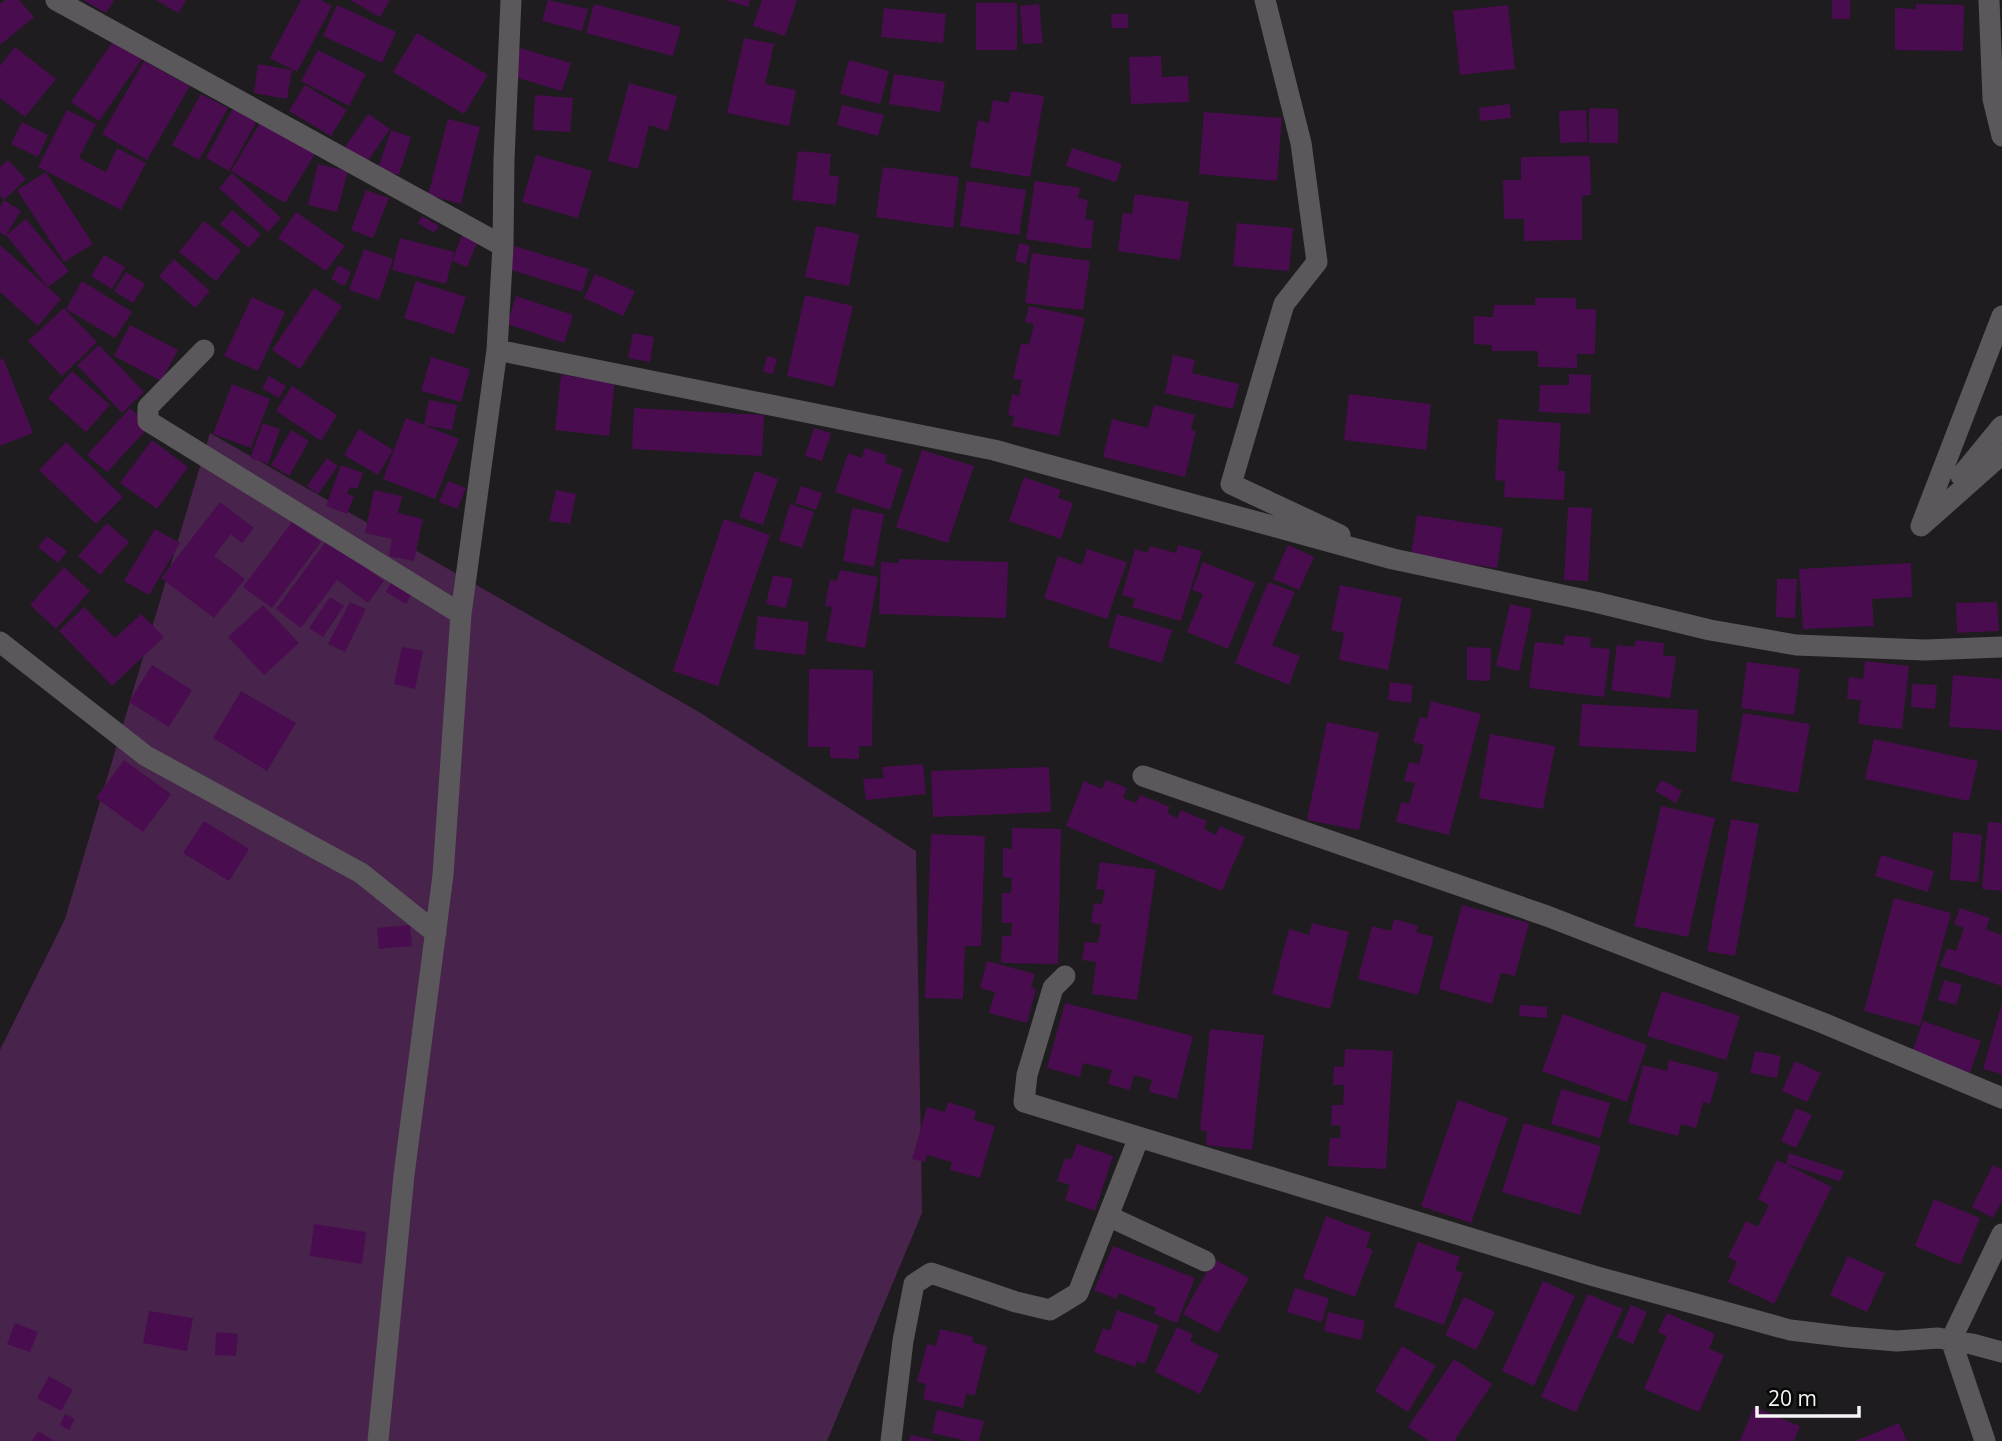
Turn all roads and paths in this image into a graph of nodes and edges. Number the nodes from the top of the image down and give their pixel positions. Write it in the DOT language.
graph roads {
  1 [pos="56,0"];
  2 [pos="511,0"];
  3 [pos="1265,0"];
  4 [pos="1989,0"];
  5 [pos="2002,136"];
  6 [pos="503,246"];
  7 [pos="2002,316"];
  8 [pos="204,350"];
  9 [pos="497,350"];
  10 [pos="2002,426"];
  11 [pos="2002,454"];
  12 [pos="1921,526"];
  13 [pos="1393,559"];
  14 [pos="461,614"];
  15 [pos="0,642"];
  16 [pos="2002,647"];
  17 [pos="1143,776"];
  18 [pos="436,933"];
  19 [pos="1065,976"];
  20 [pos="2002,1098"];
  21 [pos="1139,1137"];
  22 [pos="1108,1216"];
  23 [pos="2002,1234"];
  24 [pos="1205,1261"];
  25 [pos="1951,1340"];
  26 [pos="2002,1352"];
  27 [pos="377,1441"];
  28 [pos="891,1441"];
  29 [pos="1985,1441"];
  1 -- 6 [label="street"];
  2 -- 6 [label="street"];
  3 -- 13 [label="street"];
  4 -- 5 [label="street"];
  6 -- 9 [label="street"];
  7 -- 12 [label="street"];
  8 -- 14 [label="street"];
  9 -- 13 [label="street"];
  9 -- 14 [label="street"];
  10 -- 12 [label="street"];
  11 -- 12 [label="street"];
  13 -- 16 [label="street"];
  14 -- 18 [label="street"];
  15 -- 18 [label="street"];
  17 -- 20 [label="street"];
  18 -- 27 [label="street"];
  19 -- 21 [label="street"];
  21 -- 22 [label="street"];
  21 -- 25 [label="street"];
  22 -- 24 [label="street"];
  22 -- 28 [label="street"];
  23 -- 25 [label="street"];
  25 -- 26 [label="street"];
  25 -- 29 [label="street"];
}
